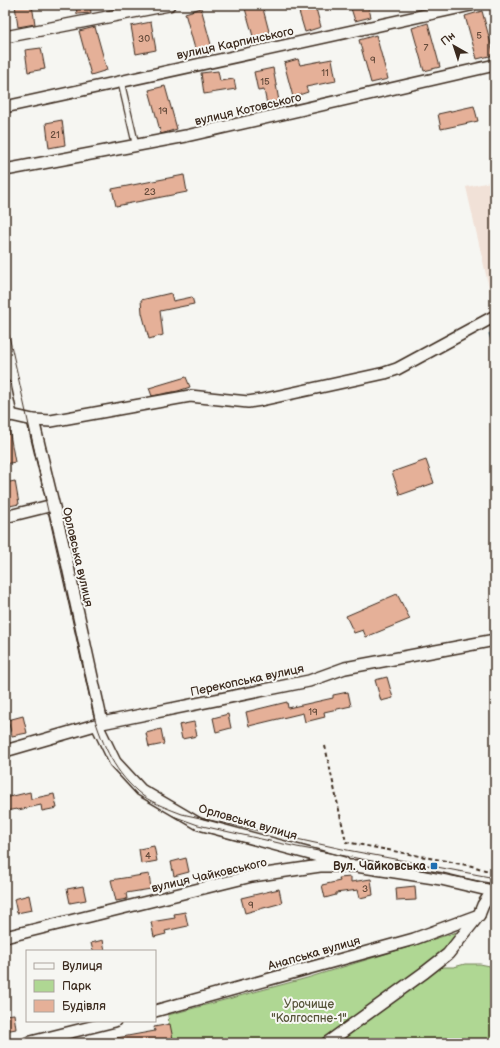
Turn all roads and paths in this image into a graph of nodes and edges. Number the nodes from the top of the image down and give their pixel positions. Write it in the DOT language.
graph roads {
  1 [pos="168,5"];
  2 [pos="471,5"];
  3 [pos="147,7"];
  4 [pos="123,9"];
  5 [pos="5,37"];
  6 [pos="495,65"];
  7 [pos="121,82"];
  8 [pos="5,107"];
  9 [pos="136,146"];
  10 [pos="5,170"];
  11 [pos="495,316"];
  12 [pos="5,386"];
  13 [pos="8,416"];
  14 [pos="33,420"];
  15 [pos="53,505"];
  16 [pos="5,517"];
  17 [pos="495,640"];
  18 [pos="99,724"];
  19 [pos="325,746"];
  20 [pos="5,751"];
  21 [pos="362,867"];
  22 [pos="495,872"];
  23 [pos="494,889"];
  24 [pos="479,915"];
  25 [pos="5,937"];
  26 [pos="156,1011"];
  27 [pos="111,1022"];
  28 [pos="27,1043"];
  29 [pos="327,1043"];
  1 -- 3 [label="street"];
  2 -- 7 [label="street, вулиця Карпинського"];
  3 -- 4 [label="street"];
  4 -- 5 [label="street"];
  6 -- 9 [label="street, вулиця Котовського"];
  7 -- 8 [label="street, вулиця Карпинського"];
  7 -- 9 [label="lane"];
  9 -- 10 [label="street, вулиця Котовського"];
  11 -- 14 [label="street"];
  12 -- 13 [label="street"];
  13 -- 14 [label="street"];
  14 -- 15 [label="street, Орловська вулиця"];
  15 -- 16 [label="street"];
  15 -- 18 [label="street, Орловська вулиця"];
  17 -- 18 [label="street, Перекопська вулиця"];
  18 -- 20 [label="street, Перекопська вулиця"];
  18 -- 21 [label="street, Орловська вулиця"];
  19 -- 22 [label="path"];
  21 -- 23 [label="street, вулиця Чайковського"];
  21 -- 25 [label="street, вулиця Чайковського"];
  23 -- 24 [label="street"];
  24 -- 26 [label="street, Анапська вулиця"];
  24 -- 29 [label="street"];
  27 -- 28 [label="street"];
}
